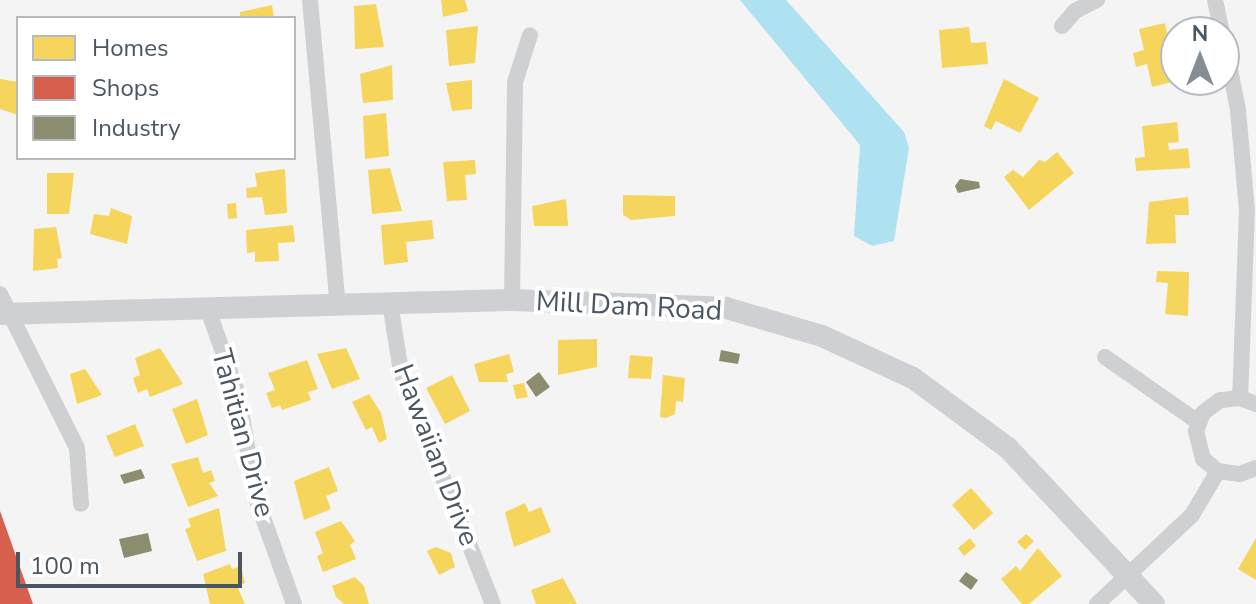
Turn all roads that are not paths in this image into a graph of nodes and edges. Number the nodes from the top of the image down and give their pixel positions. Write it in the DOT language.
graph roads {
  1 [pos="310,0"];
  2 [pos="1097,0"];
  3 [pos="1062,26"];
  4 [pos="530,35"];
  5 [pos="1235,96"];
  6 [pos="1250,175"];
  7 [pos="1251,210"];
  8 [pos="512,300"];
  9 [pos="390,303"];
  10 [pos="338,305"];
  11 [pos="4,307"];
  12 [pos="207,307"];
  13 [pos="1105,357"];
  14 [pos="1248,401"];
  15 [pos="1198,422"];
  16 [pos="1256,468"];
  17 [pos="1218,471"];
  18 [pos="81,504"];
  19 [pos="1129,576"];
  20 [pos="294,604"];
  21 [pos="493,604"];
  22 [pos="1097,604"];
  23 [pos="1154,604"];
  1 -- 10 [label="street"];
  2 -- 3 [label="street"];
  4 -- 8 [label="street"];
  5 -- 6 [label="street"];
  6 -- 7 [label="street"];
  7 -- 14 [label="street"];
  8 -- 9 [label="street, Mill Dam Road"];
  8 -- 19 [label="street, Mill Dam Road"];
  9 -- 10 [label="street, Mill Dam Road"];
  9 -- 21 [label="street, Hawaiian Drive"];
  10 -- 12 [label="street, Mill Dam Road"];
  11 -- 12 [label="street, Mill Dam Road"];
  11 -- 18 [label="street"];
  12 -- 20 [label="street, Tahitian Drive"];
  13 -- 15 [label="street"];
  14 -- 15 [label="street"];
  15 -- 17 [label="street"];
  16 -- 17 [label="street"];
  17 -- 19 [label="street"];
  19 -- 22 [label="street"];
  19 -- 23 [label="street, Mill Dam Road"];
}
